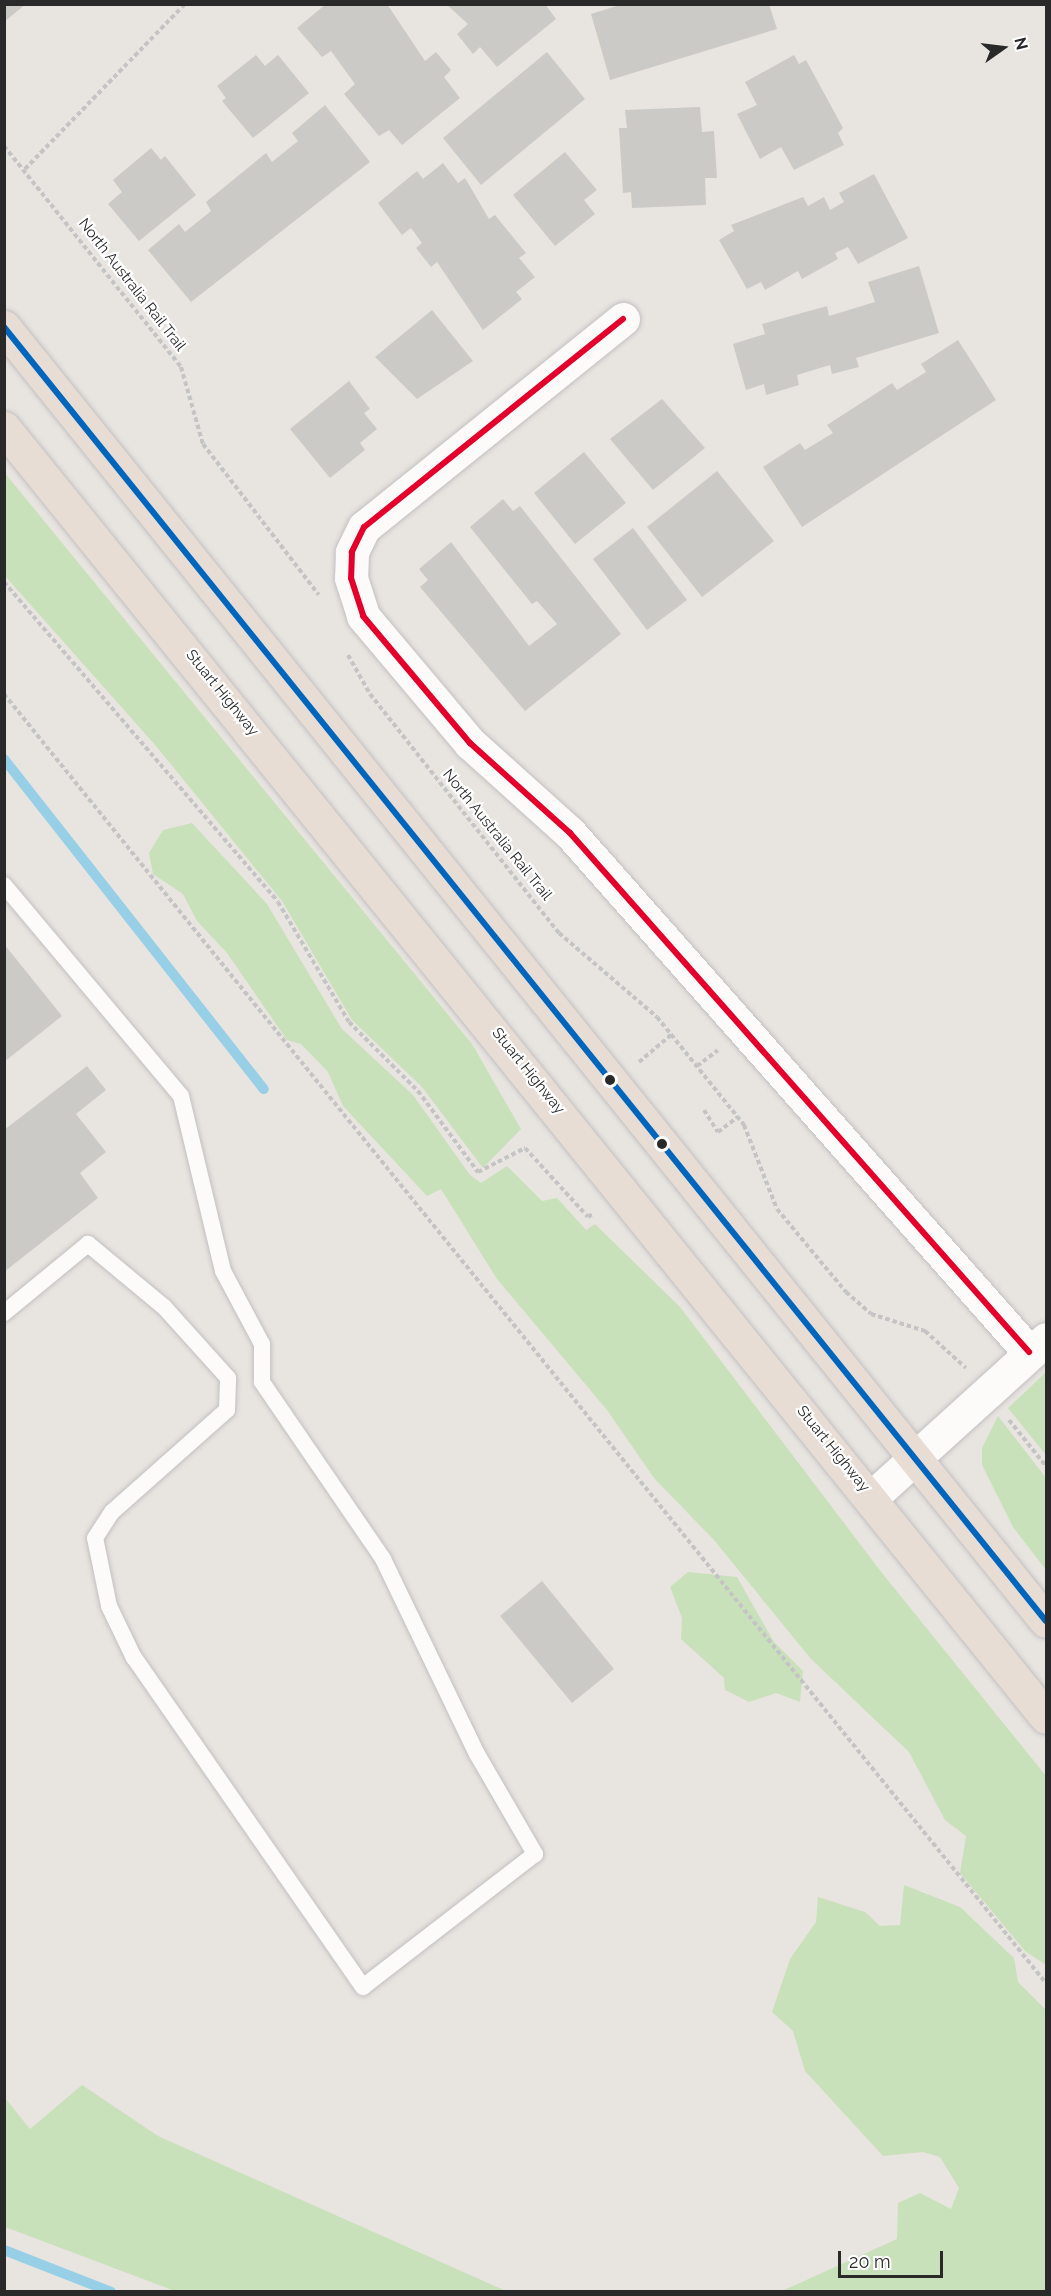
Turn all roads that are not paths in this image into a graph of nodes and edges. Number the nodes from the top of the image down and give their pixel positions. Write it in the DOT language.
graph roads {
  1 [pos="623,318"];
  2 [pos="4,327"];
  3 [pos="4,428"];
  4 [pos="4,885"];
  5 [pos="4,1313"];
  6 [pos="1038,1345"];
  7 [pos="916,1459"];
  8 [pos="872,1497"];
  9 [pos="1047,1621"];
  10 [pos="1047,1717"];
  1 -- 6 [label="street"];
  2 -- 7 [label="highway"];
  3 -- 8 [label="highway, Stuart Highway"];
  4 -- 5 [label="lane"];
  6 -- 7 [label="street"];
  7 -- 8 [label="street"];
  7 -- 9 [label="highway"];
  8 -- 10 [label="highway, Stuart Highway"];
}
